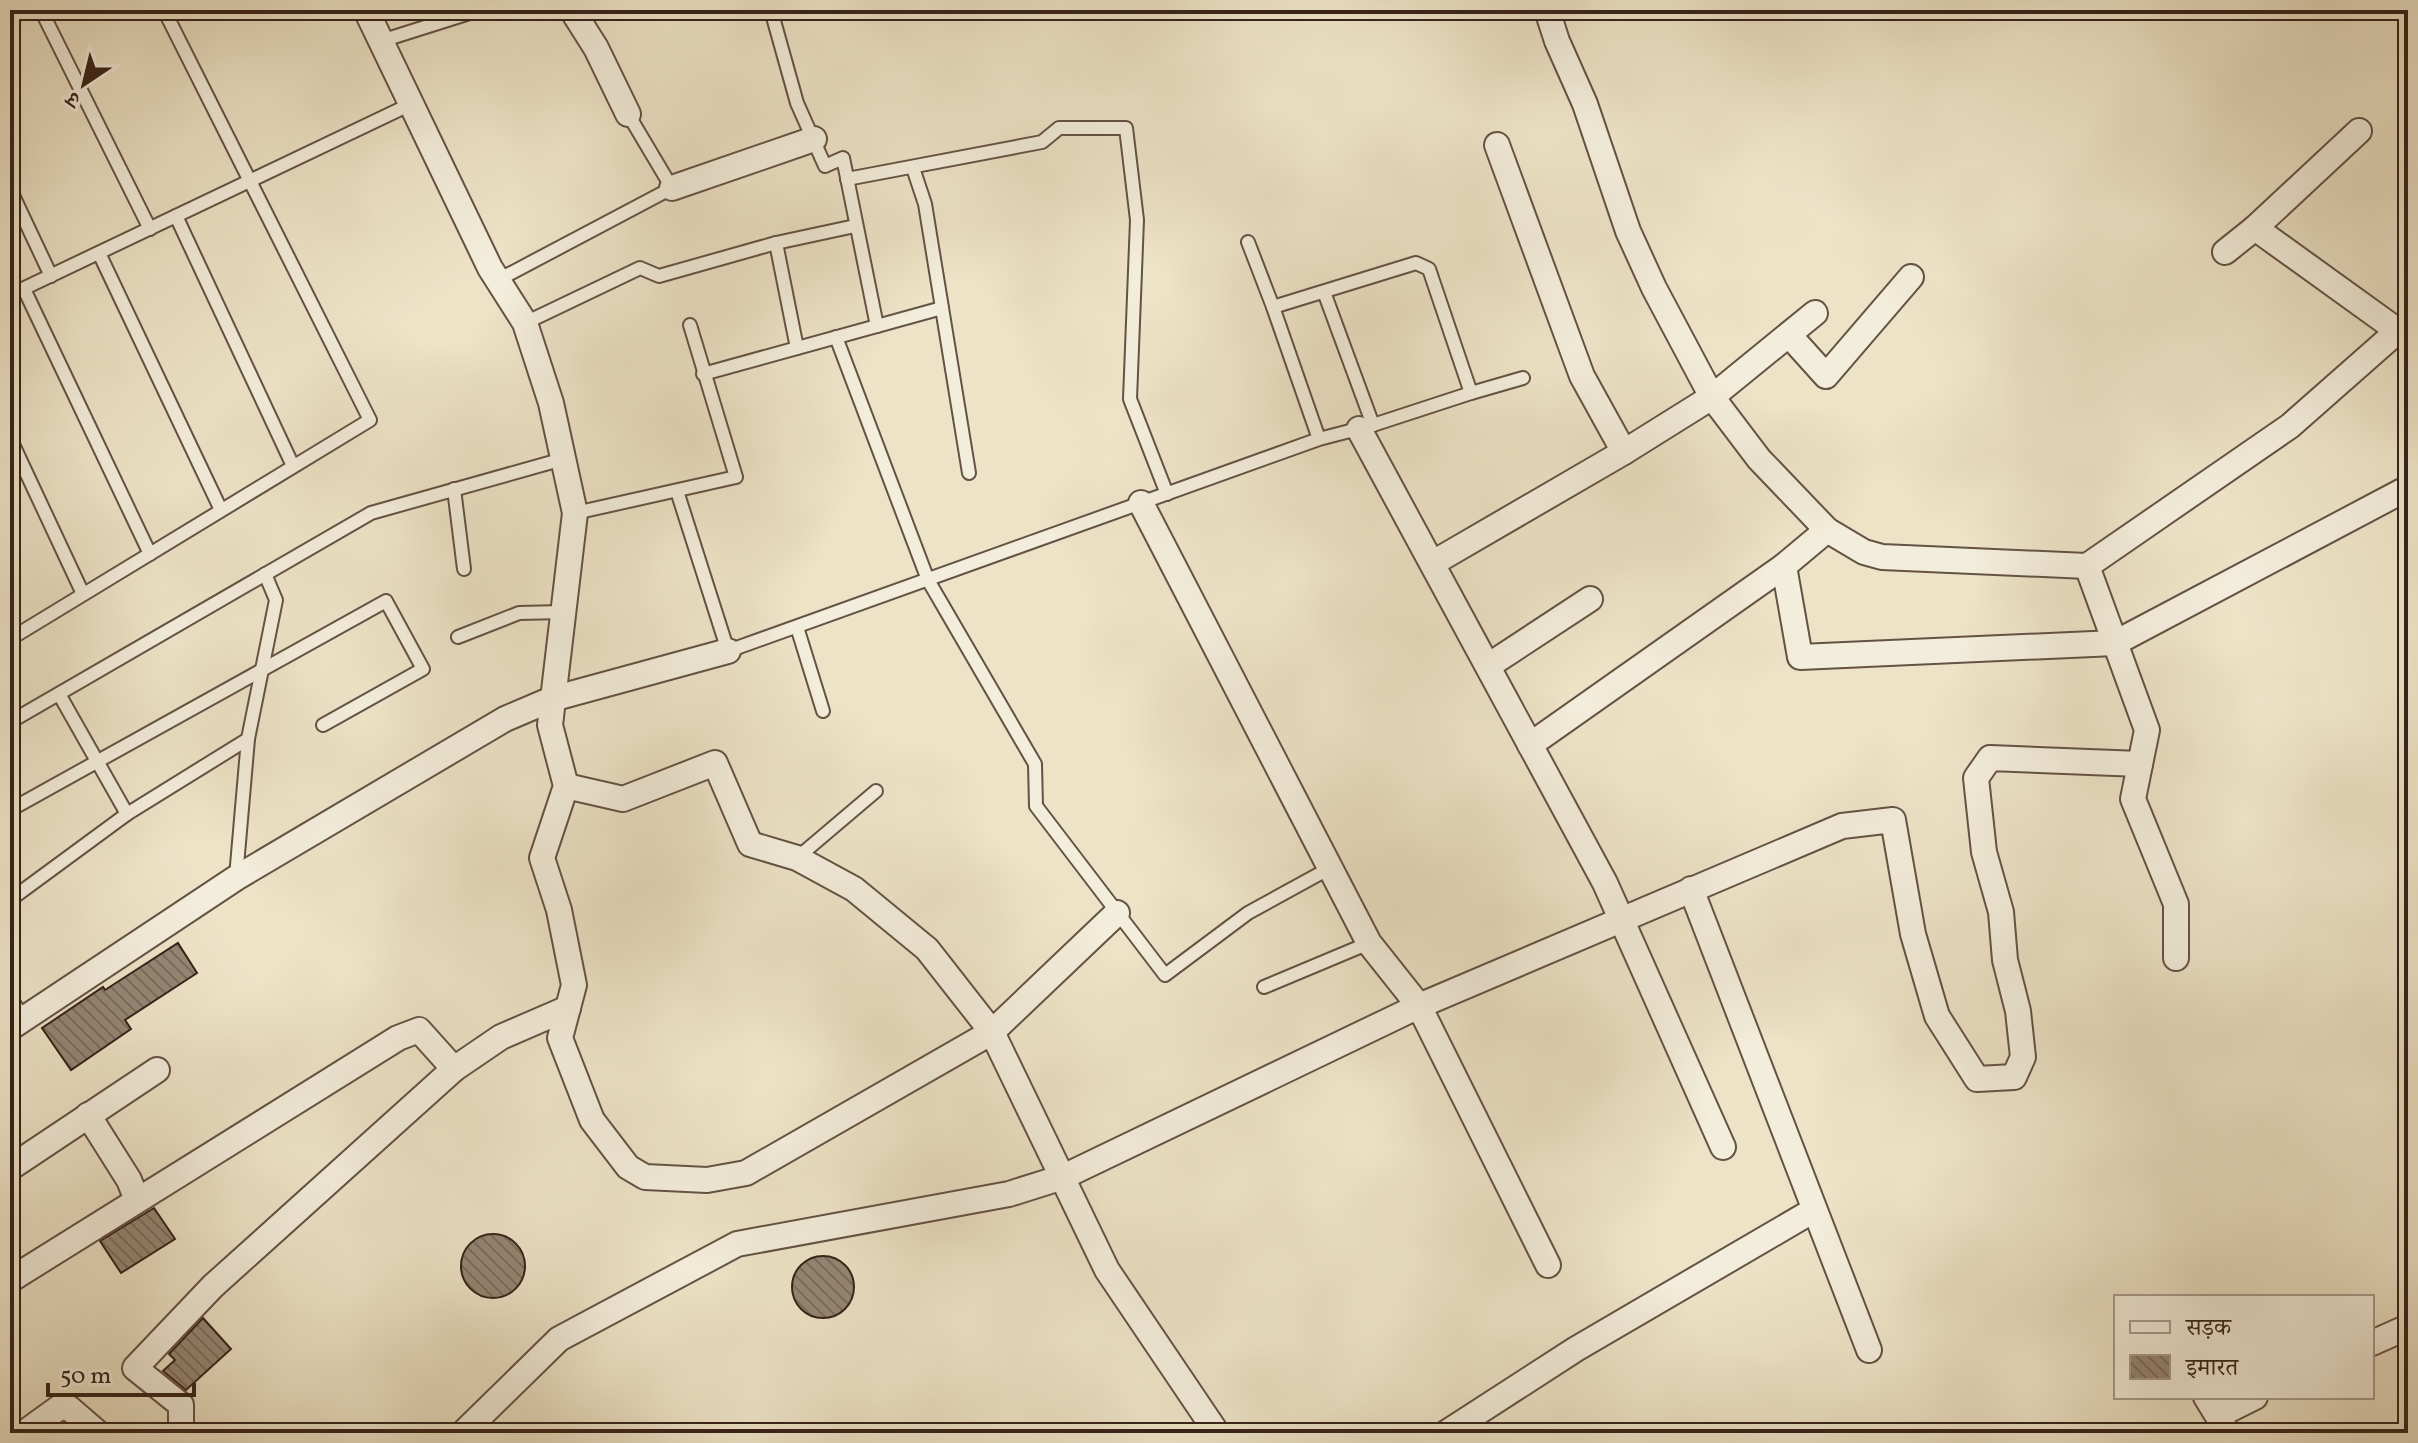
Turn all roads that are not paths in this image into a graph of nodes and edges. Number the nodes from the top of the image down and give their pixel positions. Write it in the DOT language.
graph roads {
  1 [pos="27,10"];
  2 [pos="41,10"];
  3 [pos="164,10"];
  4 [pos="366,10"];
  5 [pos="479,10"];
  6 [pos="572,10"];
  7 [pos="771,10"];
  8 [pos="1547,10"];
  9 [pos="10,18"];
  10 [pos="381,41"];
  11 [pos="411,104"];
  12 [pos="628,114"];
  13 [pos="2359,131"];
  14 [pos="814,139"];
  15 [pos="1497,145"];
  16 [pos="913,168"];
  17 [pos="847,179"];
  18 [pos="251,180"];
  19 [pos="672,188"];
  20 [pos="10,189"];
  21 [pos="176,216"];
  22 [pos="855,226"];
  23 [pos="2255,228"];
  24 [pos="150,229"];
  25 [pos="1248,242"];
  26 [pos="776,243"];
  27 [pos="2225,252"];
  28 [pos="99,253"];
  29 [pos="51,276"];
  30 [pos="1911,277"];
  31 [pos="498,280"];
  32 [pos="24,289"];
  33 [pos="1324,292"];
  34 [pos="10,295"];
  35 [pos="1273,307"];
  36 [pos="942,308"];
  37 [pos="1815,313"];
  38 [pos="525,323"];
  39 [pos="690,325"];
  40 [pos="877,326"];
  41 [pos="2403,327"];
  42 [pos="1789,335"];
  43 [pos="836,337"];
  44 [pos="797,348"];
  45 [pos="703,374"];
  46 [pos="1523,378"];
  47 [pos="1471,393"];
  48 [pos="1712,397"];
  49 [pos="1366,427"];
  50 [pos="10,438"];
  51 [pos="1319,439"];
  52 [pos="1624,452"];
  53 [pos="563,459"];
  54 [pos="293,466"];
  55 [pos="969,473"];
  56 [pos="2408,488"];
  57 [pos="454,489"];
  58 [pos="677,491"];
  59 [pos="1167,494"];
  60 [pos="1141,503"];
  61 [pos="221,510"];
  62 [pos="575,513"];
  63 [pos="1827,530"];
  64 [pos="150,554"];
  65 [pos="1433,563"];
  66 [pos="1784,566"];
  67 [pos="2087,566"];
  68 [pos="464,569"];
  69 [pos="265,574"];
  70 [pos="928,580"];
  71 [pos="83,594"];
  72 [pos="1590,599"];
  73 [pos="563,612"];
  74 [pos="10,622"];
  75 [pos="797,627"];
  76 [pos="13,637"];
  77 [pos="458,637"];
  78 [pos="2115,643"];
  79 [pos="728,651"];
  80 [pos="1488,666"];
  81 [pos="262,671"];
  82 [pos="59,694"];
  83 [pos="552,699"];
  84 [pos="823,711"];
  85 [pos="10,722"];
  86 [pos="323,725"];
  87 [pos="248,739"];
  88 [pos="1530,745"];
  89 [pos="97,762"];
  90 [pos="2140,764"];
  91 [pos="566,786"];
  92 [pos="876,791"];
  93 [pos="10,810"];
  94 [pos="127,814"];
  95 [pos="797,858"];
  96 [pos="1330,868"];
  97 [pos="236,878"];
  98 [pos="1691,889"];
  99 [pos="10,900"];
  100 [pos="1117,913"];
  101 [pos="1621,919"];
  102 [pos="1369,943"];
  103 [pos="2176,958"];
  104 [pos="1264,987"];
  105 [pos="10,997"];
  106 [pos="1419,1006"];
  107 [pos="568,1008"];
  108 [pos="17,1024"];
  109 [pos="992,1032"];
  110 [pos="454,1069"];
  111 [pos="157,1070"];
  112 [pos="88,1115"];
  113 [pos="1723,1147"];
  114 [pos="10,1168"];
  115 [pos="1063,1177"];
  116 [pos="137,1200"];
  117 [pos="1814,1210"];
  118 [pos="1548,1265"];
  119 [pos="10,1280"];
  120 [pos="2408,1327"];
  121 [pos="2374,1342"];
  122 [pos="1869,1350"];
  123 [pos="2251,1399"];
  124 [pos="2218,1415"];
  125 [pos="24,1433"];
  126 [pos="98,1433"];
  127 [pos="181,1433"];
  128 [pos="463,1433"];
  129 [pos="1217,1433"];
  130 [pos="1446,1433"];
  1 -- 9 [label="lane"];
  2 -- 24 [label="lane"];
  3 -- 18 [label="lane"];
  4 -- 10 [label="street"];
  5 -- 10 [label="lane"];
  6 -- 12 [label="street"];
  7 -- 14 [label="lane"];
  8 -- 48 [label="street"];
  10 -- 11 [label="street"];
  11 -- 18 [label="lane"];
  11 -- 31 [label="street"];
  12 -- 19 [label="lane"];
  13 -- 23 [label="street"];
  14 -- 17 [label="lane"];
  14 -- 19 [label="street"];
  15 -- 52 [label="street"];
  16 -- 17 [label="lane"];
  16 -- 36 [label="lane"];
  16 -- 59 [label="lane"];
  17 -- 22 [label="lane"];
  18 -- 21 [label="lane"];
  18 -- 54 [label="lane"];
  19 -- 31 [label="lane"];
  20 -- 29 [label="lane"];
  21 -- 24 [label="lane"];
  21 -- 54 [label="lane"];
  22 -- 26 [label="lane"];
  22 -- 40 [label="lane"];
  23 -- 27 [label="street"];
  23 -- 41 [label="street"];
  24 -- 28 [label="lane"];
  25 -- 35 [label="lane"];
  26 -- 38 [label="lane"];
  26 -- 44 [label="lane"];
  28 -- 29 [label="lane"];
  28 -- 61 [label="lane"];
  29 -- 32 [label="lane"];
  30 -- 42 [label="street"];
  31 -- 38 [label="street"];
  32 -- 34 [label="lane"];
  32 -- 64 [label="lane"];
  33 -- 35 [label="lane"];
  33 -- 47 [label="lane"];
  33 -- 49 [label="lane"];
  35 -- 51 [label="lane"];
  36 -- 40 [label="lane"];
  36 -- 55 [label="lane"];
  37 -- 42 [label="street"];
  38 -- 53 [label="street"];
  39 -- 45 [label="lane"];
  40 -- 43 [label="lane"];
  41 -- 67 [label="street"];
  42 -- 48 [label="street"];
  43 -- 44 [label="lane"];
  43 -- 70 [label="lane"];
  44 -- 45 [label="lane"];
  45 -- 58 [label="lane"];
  46 -- 47 [label="lane"];
  47 -- 49 [label="lane"];
  48 -- 52 [label="street"];
  48 -- 63 [label="street"];
  49 -- 51 [label="lane"];
  49 -- 65 [label="street"];
  50 -- 71 [label="lane"];
  51 -- 59 [label="lane"];
  52 -- 65 [label="street"];
  53 -- 57 [label="lane"];
  53 -- 62 [label="street"];
  54 -- 61 [label="lane"];
  56 -- 78 [label="street"];
  57 -- 68 [label="lane"];
  57 -- 69 [label="lane"];
  58 -- 62 [label="lane"];
  58 -- 79 [label="lane"];
  59 -- 60 [label="lane"];
  60 -- 70 [label="lane"];
  60 -- 96 [label="street"];
  61 -- 64 [label="lane"];
  62 -- 73 [label="street"];
  63 -- 66 [label="street"];
  63 -- 67 [label="street"];
  64 -- 71 [label="lane"];
  65 -- 80 [label="street"];
  66 -- 78 [label="street"];
  66 -- 88 [label="street"];
  67 -- 78 [label="street"];
  69 -- 81 [label="lane"];
  69 -- 82 [label="lane"];
  70 -- 75 [label="lane"];
  70 -- 100 [label="lane"];
  71 -- 76 [label="lane"];
  72 -- 80 [label="street"];
  73 -- 77 [label="lane"];
  73 -- 83 [label="street"];
  74 -- 76 [label="lane"];
  75 -- 79 [label="lane"];
  75 -- 84 [label="lane"];
  78 -- 90 [label="street"];
  79 -- 83 [label="street"];
  80 -- 88 [label="street"];
  81 -- 86 [label="lane"];
  81 -- 87 [label="lane"];
  81 -- 89 [label="lane"];
  82 -- 85 [label="lane"];
  82 -- 89 [label="lane"];
  83 -- 91 [label="street"];
  83 -- 97 [label="street"];
  87 -- 94 [label="lane"];
  87 -- 97 [label="lane"];
  88 -- 101 [label="street"];
  89 -- 93 [label="lane"];
  89 -- 94 [label="lane"];
  90 -- 98 [label="street"];
  90 -- 103 [label="street"];
  91 -- 95 [label="street"];
  91 -- 107 [label="street"];
  92 -- 95 [label="lane"];
  94 -- 99 [label="lane"];
  95 -- 109 [label="street"];
  96 -- 100 [label="lane"];
  96 -- 102 [label="street"];
  97 -- 108 [label="street"];
  98 -- 101 [label="street"];
  98 -- 117 [label="street"];
  100 -- 109 [label="street"];
  101 -- 106 [label="street"];
  101 -- 113 [label="street"];
  102 -- 104 [label="lane"];
  102 -- 106 [label="street"];
  105 -- 108 [label="lane"];
  106 -- 115 [label="street"];
  106 -- 118 [label="street"];
  107 -- 109 [label="street"];
  107 -- 110 [label="street"];
  109 -- 115 [label="street"];
  110 -- 116 [label="street"];
  110 -- 127 [label="street"];
  111 -- 112 [label="street"];
  112 -- 114 [label="street"];
  112 -- 116 [label="street"];
  115 -- 128 [label="street"];
  115 -- 129 [label="street"];
  116 -- 119 [label="street"];
  117 -- 122 [label="street"];
  117 -- 130 [label="street"];
  120 -- 121 [label="street"];
  123 -- 124 [label="street"];
  125 -- 126 [label="street"];
}
